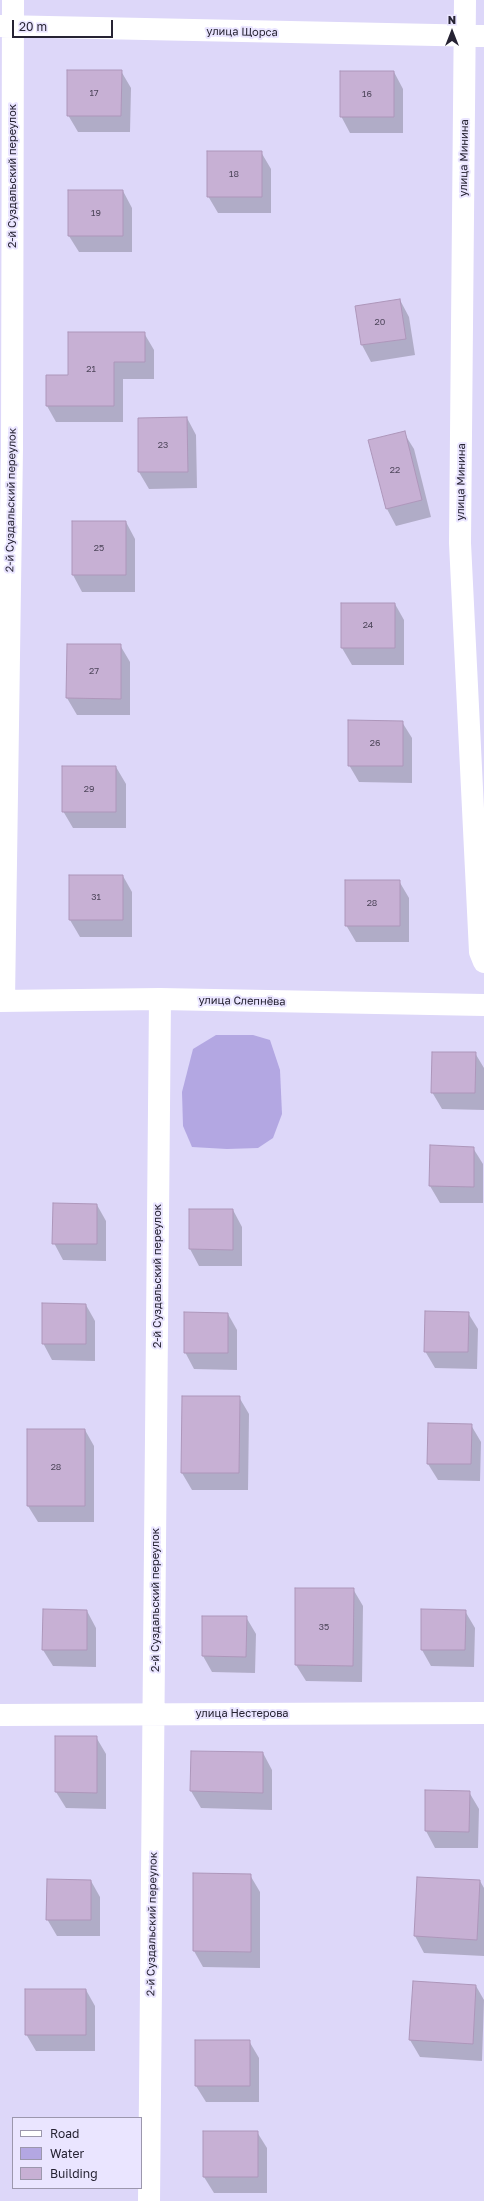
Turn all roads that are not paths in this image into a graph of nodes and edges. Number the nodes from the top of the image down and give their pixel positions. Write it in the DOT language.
graph roads {
  1 [pos="13,0"];
  2 [pos="465,0"];
  3 [pos="7,27"];
  4 [pos="474,36"];
  5 [pos="6,449"];
  6 [pos="484,962"];
  7 [pos="160,999"];
  8 [pos="2,1000"];
  9 [pos="484,1005"];
  10 [pos="155,1714"];
  11 [pos="484,1714"];
  12 [pos="0,1715"];
  13 [pos="149,2201"];
  1 -- 3 [label="street, 2-й Суздальский переулок"];
  2 -- 4 [label="street, улица Минина"];
  3 -- 4 [label="street, улица Щорса"];
  3 -- 5 [label="street, 2-й Суздальский переулок"];
  4 -- 6 [label="street, улица Минина"];
  5 -- 8 [label="street, 2-й Суздальский переулок"];
  7 -- 8 [label="street, улица Слепнёва"];
  7 -- 9 [label="street, улица Слепнёва"];
  7 -- 10 [label="street, 2-й Суздальский переулок"];
  10 -- 11 [label="street, улица Нестерова"];
  10 -- 12 [label="street, улица Нестерова"];
  10 -- 13 [label="street, 2-й Суздальский переулок"];
}
